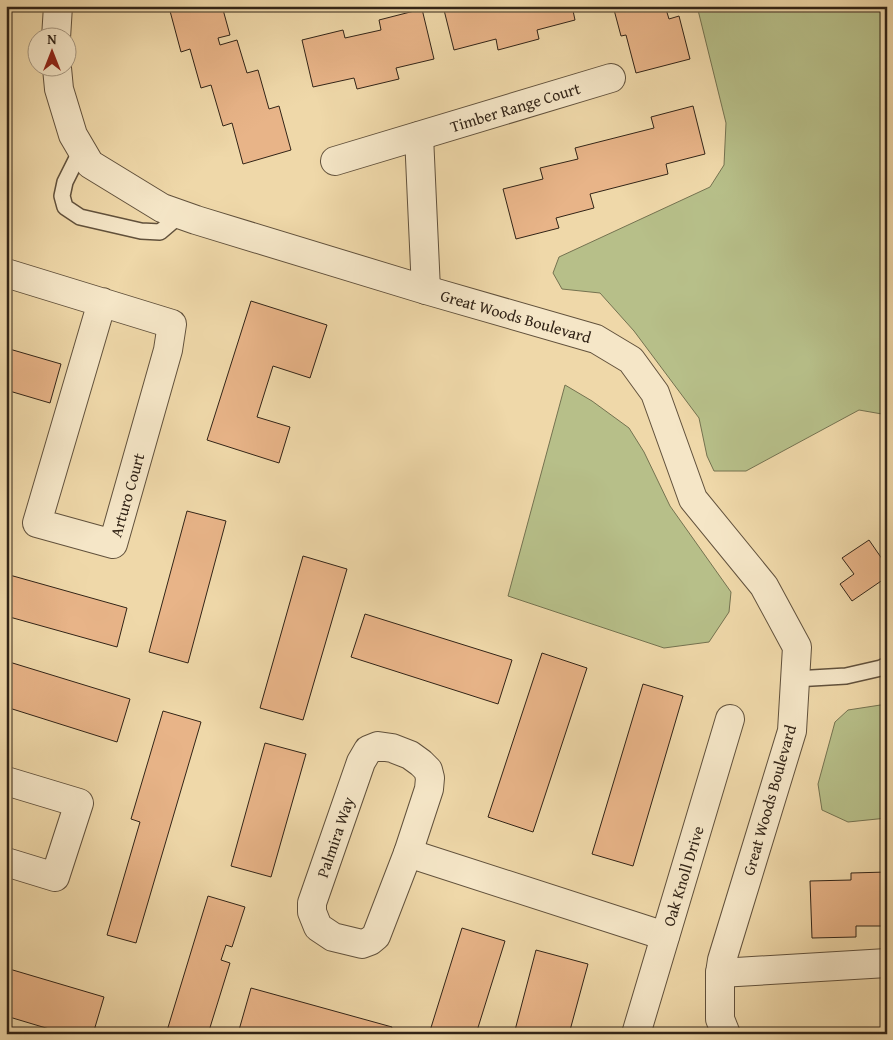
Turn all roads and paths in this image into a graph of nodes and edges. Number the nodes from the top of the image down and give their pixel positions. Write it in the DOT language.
graph roads {
  1 [pos="58,6"];
  2 [pos="57,28"];
  3 [pos="58,78"];
  4 [pos="612,78"];
  5 [pos="419,136"];
  6 [pos="82,150"];
  7 [pos="335,161"];
  8 [pos="180,215"];
  9 [pos="6,273"];
  10 [pos="426,290"];
  11 [pos="102,302"];
  12 [pos="887,665"];
  13 [pos="795,680"];
  14 [pos="730,719"];
  15 [pos="6,781"];
  16 [pos="408,853"];
  17 [pos="6,862"];
  18 [pos="665,936"];
  19 [pos="887,963"];
  20 [pos="720,973"];
  21 [pos="636,1034"];
  22 [pos="726,1034"];
  1 -- 2 [label="street"];
  3 -- 6 [label="street, Great Woods Boulevard"];
  4 -- 5 [label="street, Timber Range Court"];
  5 -- 7 [label="street, Timber Range Court"];
  5 -- 10 [label="street"];
  6 -- 8 [label="street, Great Woods Boulevard"];
  6 -- 8 [label="lane"];
  8 -- 10 [label="street, Great Woods Boulevard"];
  9 -- 11 [label="street"];
  10 -- 13 [label="street, Great Woods Boulevard"];
  11 -- 11 [label="street, Arturo Court"];
  12 -- 13 [label="lane"];
  13 -- 20 [label="street, Great Woods Boulevard"];
  14 -- 18 [label="street, Oak Knoll Drive"];
  15 -- 17 [label="street"];
  16 -- 16 [label="street, Palmira Way"];
  16 -- 18 [label="street"];
  18 -- 21 [label="street, Oak Knoll Drive"];
  19 -- 20 [label="street"];
  20 -- 22 [label="street, Great Woods Boulevard"];
}
